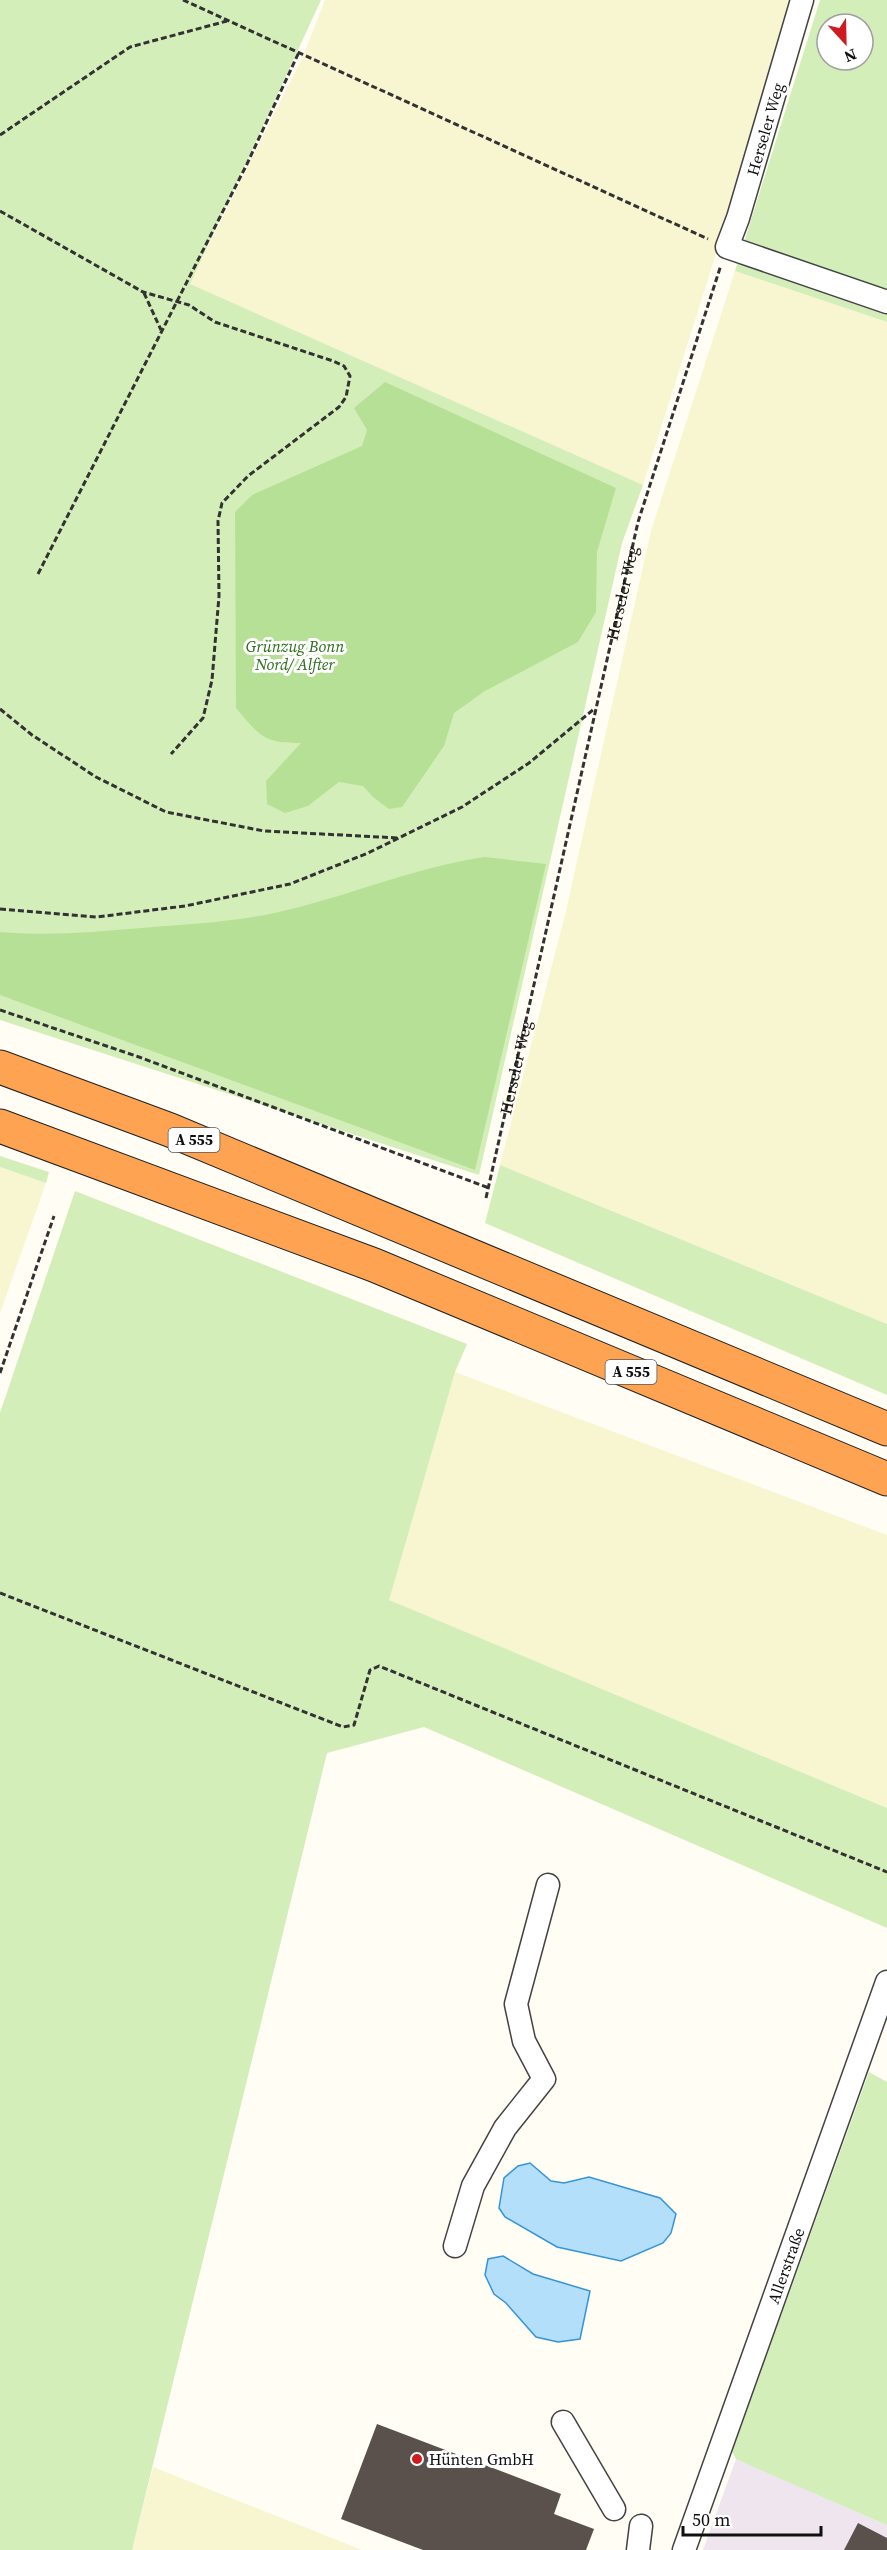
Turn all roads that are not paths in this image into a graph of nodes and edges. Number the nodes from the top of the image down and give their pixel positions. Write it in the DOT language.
graph roads {
  1 [pos="802,0"];
  2 [pos="887,302"];
  3 [pos="0,1067"];
  4 [pos="0,1126"];
  5 [pos="887,1429"];
  6 [pos="887,1479"];
  7 [pos="548,1885"];
  8 [pos="887,1982"];
  9 [pos="454,2246"];
  10 [pos="563,2422"];
  11 [pos="614,2509"];
  12 [pos="641,2526"];
  13 [pos="638,2550"];
  14 [pos="684,2550"];
  1 -- 2 [label="street, Herseler Weg"];
  3 -- 5 [label="highway, A 555"];
  4 -- 6 [label="highway, A 555"];
  7 -- 9 [label="street"];
  8 -- 14 [label="street, Allerstraße"];
  10 -- 11 [label="street"];
  12 -- 13 [label="street"];
}
